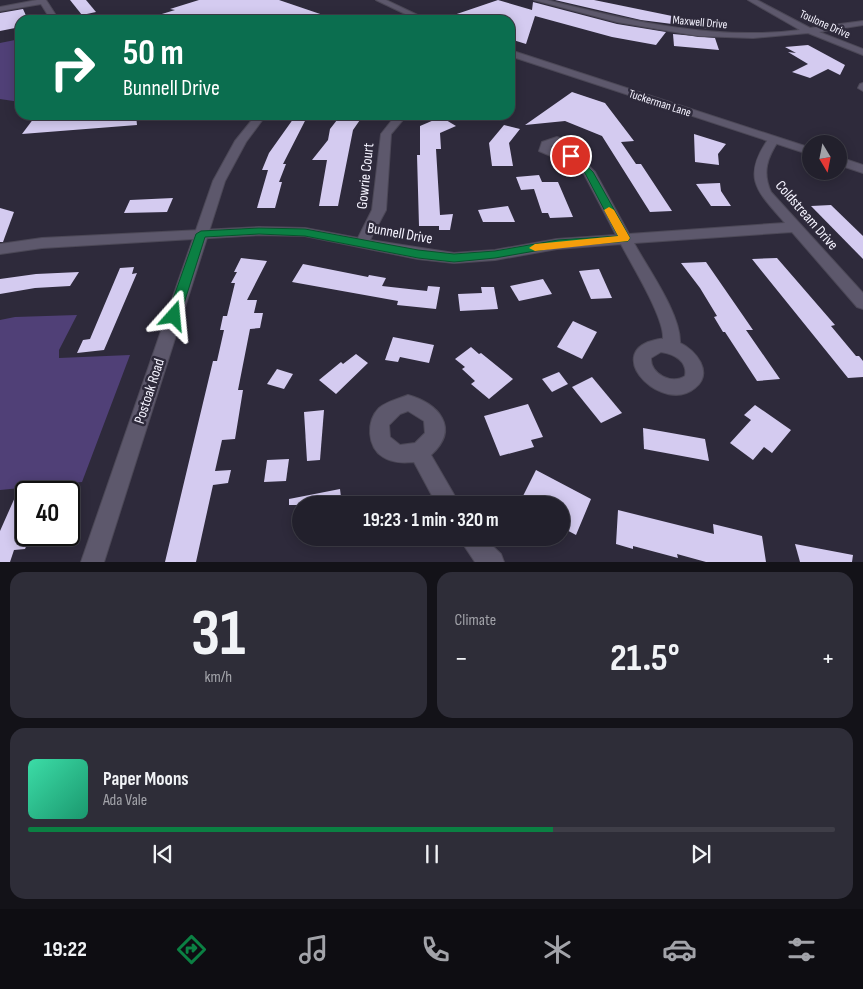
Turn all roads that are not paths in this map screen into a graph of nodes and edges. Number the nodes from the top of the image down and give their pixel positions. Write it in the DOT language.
graph roads {
  1 [pos="43,0"];
  2 [pos="380,0"];
  3 [pos="538,0"];
  4 [pos="752,0"];
  5 [pos="0,9"];
  6 [pos="52,15"];
  7 [pos="413,15"];
  8 [pos="863,23"];
  9 [pos="807,30"];
  10 [pos="863,52"];
  11 [pos="515,55"];
  12 [pos="257,120"];
  13 [pos="398,120"];
  14 [pos="773,140"];
  15 [pos="802,149"];
  16 [pos="571,156"];
  17 [pos="848,164"];
  18 [pos="863,169"];
  19 [pos="795,227"];
  20 [pos="201,234"];
  21 [pos="624,238"];
  22 [pos="362,243"];
  23 [pos="0,250"];
  24 [pos="863,303"];
  25 [pos="671,347"];
  26 [pos="419,452"];
  27 [pos="444,496"];
  28 [pos="476,546"];
  29 [pos="486,560"];
  30 [pos="92,562"];
  1 -- 5 [label="street"];
  1 -- 6 [label="street"];
  2 -- 7 [label="street"];
  3 -- 9 [label="street, Maxwell Drive"];
  4 -- 9 [label="street, Toulone Drive"];
  8 -- 9 [label="street, Maxwell Drive"];
  9 -- 10 [label="street, Toulone Drive"];
  11 -- 14 [label="street, Tuckerman Lane"];
  12 -- 20 [label="street, Postoak Road"];
  13 -- 22 [label="street, Gowrie Court"];
  14 -- 15 [label="street, Tuckerman Lane"];
  14 -- 19 [label="street, Coldstream Drive"];
  16 -- 21 [label="street"];
  17 -- 18 [label="street"];
  19 -- 21 [label="street, Bunnell Drive"];
  19 -- 24 [label="street, Coldstream Drive"];
  20 -- 22 [label="street, Bunnell Drive"];
  20 -- 23 [label="street, Bunnell Drive"];
  20 -- 30 [label="street, Postoak Road"];
  21 -- 22 [label="street, Bunnell Drive"];
  21 -- 25 [label="street"];
  26 -- 27 [label="street"];
  28 -- 29 [label="street"];
}
